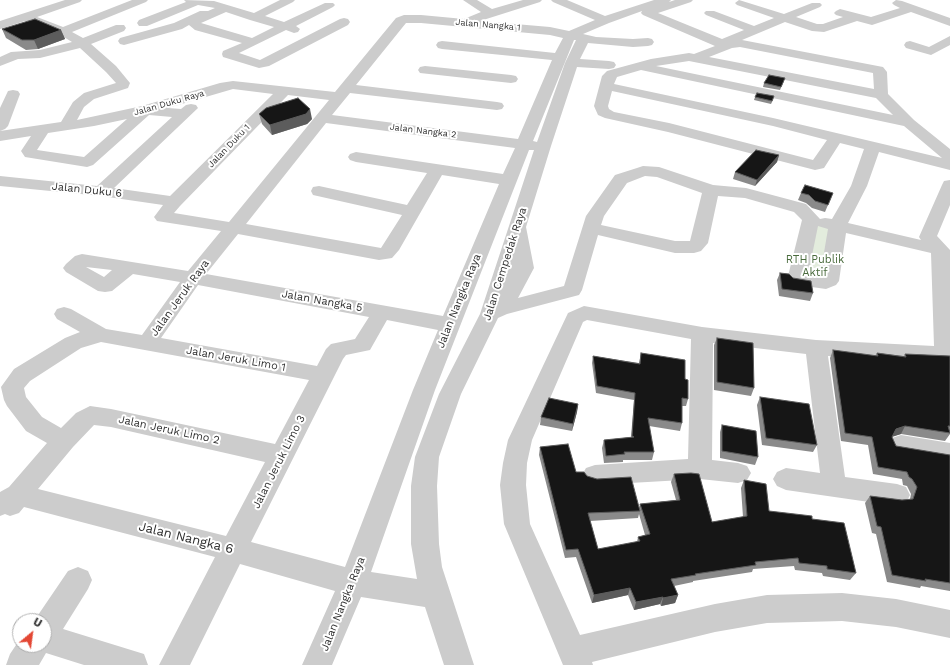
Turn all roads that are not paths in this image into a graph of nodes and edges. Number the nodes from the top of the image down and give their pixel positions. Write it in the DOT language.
graph roads {
  1 [pos="76,0"];
  2 [pos="142,0"];
  3 [pos="241,0"];
  4 [pos="289,0"];
  5 [pos="469,0"];
  6 [pos="536,0"];
  7 [pos="557,0"];
  8 [pos="666,0"];
  9 [pos="687,0"];
  10 [pos="801,0"];
  11 [pos="890,0"];
  12 [pos="333,2"];
  13 [pos="742,2"];
  14 [pos="209,3"];
  15 [pos="823,8"];
  16 [pos="910,9"];
  17 [pos="641,10"];
  18 [pos="490,13"];
  19 [pos="710,13"];
  20 [pos="529,16"];
  21 [pos="26,17"];
  22 [pos="254,17"];
  23 [pos="785,18"];
  24 [pos="853,18"];
  25 [pos="404,19"];
  26 [pos="344,22"];
  27 [pos="950,22"];
  28 [pos="143,23"];
  29 [pos="463,23"];
  30 [pos="0,24"];
  31 [pos="609,24"];
  32 [pos="925,24"];
  33 [pos="287,27"];
  34 [pos="120,28"];
  35 [pos="755,30"];
  36 [pos="63,31"];
  37 [pos="550,31"];
  38 [pos="317,36"];
  39 [pos="578,37"];
  40 [pos="947,37"];
  41 [pos="124,41"];
  42 [pos="254,42"];
  43 [pos="648,42"];
  44 [pos="82,43"];
  45 [pos="722,44"];
  46 [pos="910,45"];
  47 [pos="688,56"];
  48 [pos="806,56"];
  49 [pos="565,60"];
  50 [pos="0,62"];
  51 [pos="609,65"];
  52 [pos="637,66"];
  53 [pos="425,70"];
  54 [pos="796,77"];
  55 [pos="511,80"];
  56 [pos="606,86"];
  57 [pos="284,91"];
  58 [pos="103,92"];
  59 [pos="343,92"];
  60 [pos="205,93"];
  61 [pos="13,94"];
  62 [pos="881,95"];
  63 [pos="408,96"];
  64 [pos="785,98"];
  65 [pos="686,103"];
  66 [pos="497,106"];
  67 [pos="146,110"];
  68 [pos="185,114"];
  69 [pos="112,118"];
  70 [pos="323,118"];
  71 [pos="773,122"];
  72 [pos="909,123"];
  73 [pos="0,126"];
  74 [pos="66,127"];
  75 [pos="669,128"];
  76 [pos="42,131"];
  77 [pos="0,136"];
  78 [pos="836,137"];
  79 [pos="524,144"];
  80 [pos="543,146"];
  81 [pos="873,146"];
  82 [pos="356,157"];
  83 [pos="950,157"];
  84 [pos="950,166"];
  85 [pos="436,169"];
  86 [pos="508,180"];
  87 [pos="0,181"];
  88 [pos="950,185"];
  89 [pos="711,190"];
  90 [pos="101,191"];
  91 [pos="320,191"];
  92 [pos="174,202"];
  93 [pos="413,212"];
  94 [pos="811,220"];
  95 [pos="838,225"];
  96 [pos="235,228"];
  97 [pos="590,228"];
  98 [pos="945,251"];
  99 [pos="129,268"];
  100 [pos="194,278"];
  101 [pos="572,290"];
  102 [pos="495,311"];
  103 [pos="382,312"];
  104 [pos="64,314"];
  105 [pos="579,315"];
  106 [pos="451,322"];
  107 [pos="702,334"];
  108 [pos="101,335"];
  109 [pos="147,343"];
  110 [pos="816,348"];
  111 [pos="947,355"];
  112 [pos="324,375"];
  113 [pos="424,390"];
  114 [pos="450,394"];
  115 [pos="64,440"];
  116 [pos="901,445"];
  117 [pos="950,453"];
  118 [pos="282,456"];
  119 [pos="700,469"];
  120 [pos="738,473"];
  121 [pos="595,475"];
  122 [pos="786,479"];
  123 [pos="834,486"];
  124 [pos="897,495"];
  125 [pos="9,500"];
  126 [pos="0,518"];
  127 [pos="234,550"];
  128 [pos="78,580"];
  129 [pos="353,583"];
  130 [pos="435,595"];
  131 [pos="52,619"];
  132 [pos="950,624"];
  133 [pos="52,640"];
  134 [pos="29,653"];
  135 [pos="575,658"];
  136 [pos="21,665"];
  137 [pos="133,665"];
  138 [pos="174,665"];
  139 [pos="317,665"];
  140 [pos="459,665"];
  1 -- 21 [label="street"];
  2 -- 36 [label="street"];
  3 -- 14 [label="street"];
  4 -- 22 [label="street"];
  5 -- 18 [label="street"];
  6 -- 18 [label="street"];
  7 -- 31 [label="street"];
  8 -- 17 [label="street"];
  9 -- 17 [label="street"];
  10 -- 15 [label="street"];
  11 -- 16 [label="street"];
  12 -- 33 [label="street"];
  13 -- 23 [label="street"];
  14 -- 22 [label="street"];
  14 -- 28 [label="street"];
  14 -- 41 [label="street"];
  14 -- 42 [label="street"];
  15 -- 23 [label="street"];
  15 -- 24 [label="street"];
  16 -- 24 [label="street"];
  16 -- 27 [label="street"];
  16 -- 32 [label="street"];
  17 -- 31 [label="street"];
  17 -- 45 [label="street"];
  18 -- 29 [label="street"];
  19 -- 35 [label="street"];
  20 -- 37 [label="street"];
  21 -- 30 [label="street"];
  21 -- 36 [label="street"];
  22 -- 33 [label="street"];
  23 -- 24 [label="street"];
  23 -- 35 [label="street"];
  25 -- 29 [label="street, Jalan Nangka 1"];
  25 -- 59 [label="street, Jalan Jeruk Raya"];
  26 -- 38 [label="street"];
  29 -- 37 [label="street, Jalan Nangka 1"];
  31 -- 39 [label="street"];
  31 -- 43 [label="street"];
  33 -- 38 [label="street"];
  33 -- 42 [label="street"];
  34 -- 44 [label="street"];
  35 -- 45 [label="street"];
  36 -- 44 [label="street"];
  37 -- 39 [label="street, Jalan Nangka 1"];
  38 -- 42 [label="street"];
  39 -- 43 [label="street, Jalan Nangka 1"];
  39 -- 49 [label="street, Jalan Cempedak Raya"];
  40 -- 46 [label="street"];
  43 -- 47 [label="street"];
  44 -- 50 [label="street"];
  44 -- 58 [label="street"];
  45 -- 47 [label="street"];
  47 -- 48 [label="street"];
  47 -- 52 [label="street"];
  47 -- 54 [label="street"];
  48 -- 54 [label="street"];
  48 -- 62 [label="street"];
  49 -- 51 [label="street"];
  49 -- 53 [label="street"];
  49 -- 79 [label="street, Jalan Nangka Raya"];
  49 -- 80 [label="street, Jalan Cempedak Raya"];
  52 -- 56 [label="street"];
  52 -- 64 [label="street"];
  53 -- 55 [label="street"];
  53 -- 63 [label="street"];
  54 -- 62 [label="street"];
  54 -- 64 [label="street"];
  56 -- 65 [label="street"];
  56 -- 75 [label="street"];
  57 -- 59 [label="street, Jalan Duku Raya"];
  57 -- 60 [label="street, Jalan Duku Raya"];
  57 -- 92 [label="street, Jalan Duku 1"];
  58 -- 69 [label="street"];
  58 -- 74 [label="street"];
  59 -- 63 [label="street, Jalan Duku Raya"];
  59 -- 70 [label="street, Jalan Jeruk Raya"];
  60 -- 67 [label="street, Jalan Duku Raya"];
  60 -- 68 [label="street"];
  61 -- 73 [label="street"];
  62 -- 72 [label="street"];
  63 -- 66 [label="street, Jalan Duku Raya"];
  64 -- 71 [label="street"];
  64 -- 72 [label="street"];
  65 -- 71 [label="street"];
  65 -- 75 [label="street"];
  67 -- 68 [label="street"];
  67 -- 69 [label="street, Jalan Duku Raya"];
  67 -- 76 [label="street"];
  68 -- 90 [label="street"];
  69 -- 74 [label="street, Jalan Duku Raya"];
  70 -- 79 [label="street, Jalan Nangka 2"];
  70 -- 96 [label="street, Jalan Jeruk Raya"];
  71 -- 78 [label="street"];
  72 -- 83 [label="street"];
  74 -- 76 [label="street, Jalan Duku Raya"];
  75 -- 78 [label="street"];
  76 -- 77 [label="street, Jalan Duku Raya"];
  78 -- 81 [label="street"];
  79 -- 80 [label="street, Jalan Nangka 2"];
  79 -- 86 [label="street, Jalan Nangka Raya"];
  80 -- 102 [label="street, Jalan Cempedak Raya"];
  81 -- 84 [label="street"];
  81 -- 95 [label="street"];
  82 -- 85 [label="street"];
  85 -- 86 [label="street"];
  85 -- 93 [label="street"];
  86 -- 106 [label="street, Jalan Nangka Raya"];
  87 -- 90 [label="street, Jalan Duku 6"];
  88 -- 98 [label="street"];
  89 -- 94 [label="street"];
  89 -- 97 [label="street"];
  89 -- 97 [label="street"];
  90 -- 92 [label="street, Jalan Duku 6"];
  91 -- 93 [label="street"];
  92 -- 96 [label="street, Jalan Duku 1"];
  93 -- 96 [label="street"];
  94 -- 95 [label="street"];
  94 -- 95 [label="street"];
  95 -- 98 [label="street"];
  96 -- 100 [label="street, Jalan Jeruk Raya"];
  97 -- 101 [label="street"];
  98 -- 111 [label="street"];
  99 -- 100 [label="street, Jalan Nangka 5"];
  100 -- 103 [label="street, Jalan Nangka 5"];
  100 -- 109 [label="street, Jalan Jeruk Raya"];
  101 -- 102 [label="street"];
  101 -- 105 [label="street"];
  102 -- 114 [label="street, Jalan Cempedak Raya"];
  103 -- 106 [label="street, Jalan Nangka 5"];
  103 -- 112 [label="street, Jalan Jeruk Limo 3"];
  104 -- 108 [label="street"];
  105 -- 107 [label="street"];
  105 -- 135 [label="street"];
  106 -- 113 [label="street, Jalan Nangka Raya"];
  107 -- 110 [label="street"];
  107 -- 119 [label="street"];
  108 -- 109 [label="street, Jalan Jeruk Raya"];
  108 -- 115 [label="street, Jalan Jeruk Raya"];
  109 -- 112 [label="street, Jalan Jeruk Limo 1"];
  110 -- 111 [label="street"];
  110 -- 123 [label="street"];
  112 -- 118 [label="street, Jalan Jeruk Limo 3"];
  113 -- 114 [label="street"];
  113 -- 129 [label="street, Jalan Nangka Raya"];
  114 -- 130 [label="street, Jalan Cempedak Raya"];
  115 -- 118 [label="street, Jalan Jeruk Limo 2"];
  115 -- 125 [label="street"];
  116 -- 117 [label="street"];
  118 -- 127 [label="street, Jalan Jeruk Limo 3"];
  119 -- 120 [label="street"];
  119 -- 121 [label="street"];
  122 -- 123 [label="street"];
  123 -- 124 [label="street"];
  125 -- 126 [label="street"];
  125 -- 127 [label="street, Jalan Nangka 6"];
  127 -- 129 [label="street, Jalan Nangka 6"];
  127 -- 138 [label="street, Jalan Jeruk Limo 3"];
  128 -- 131 [label="street"];
  129 -- 130 [label="street, Jalan Nangka 6"];
  129 -- 139 [label="street, Jalan Nangka Raya"];
  130 -- 140 [label="street, Jalan Cempedak Raya"];
  132 -- 135 [label="street"];
  133 -- 137 [label="street"];
  134 -- 136 [label="street"];
}
